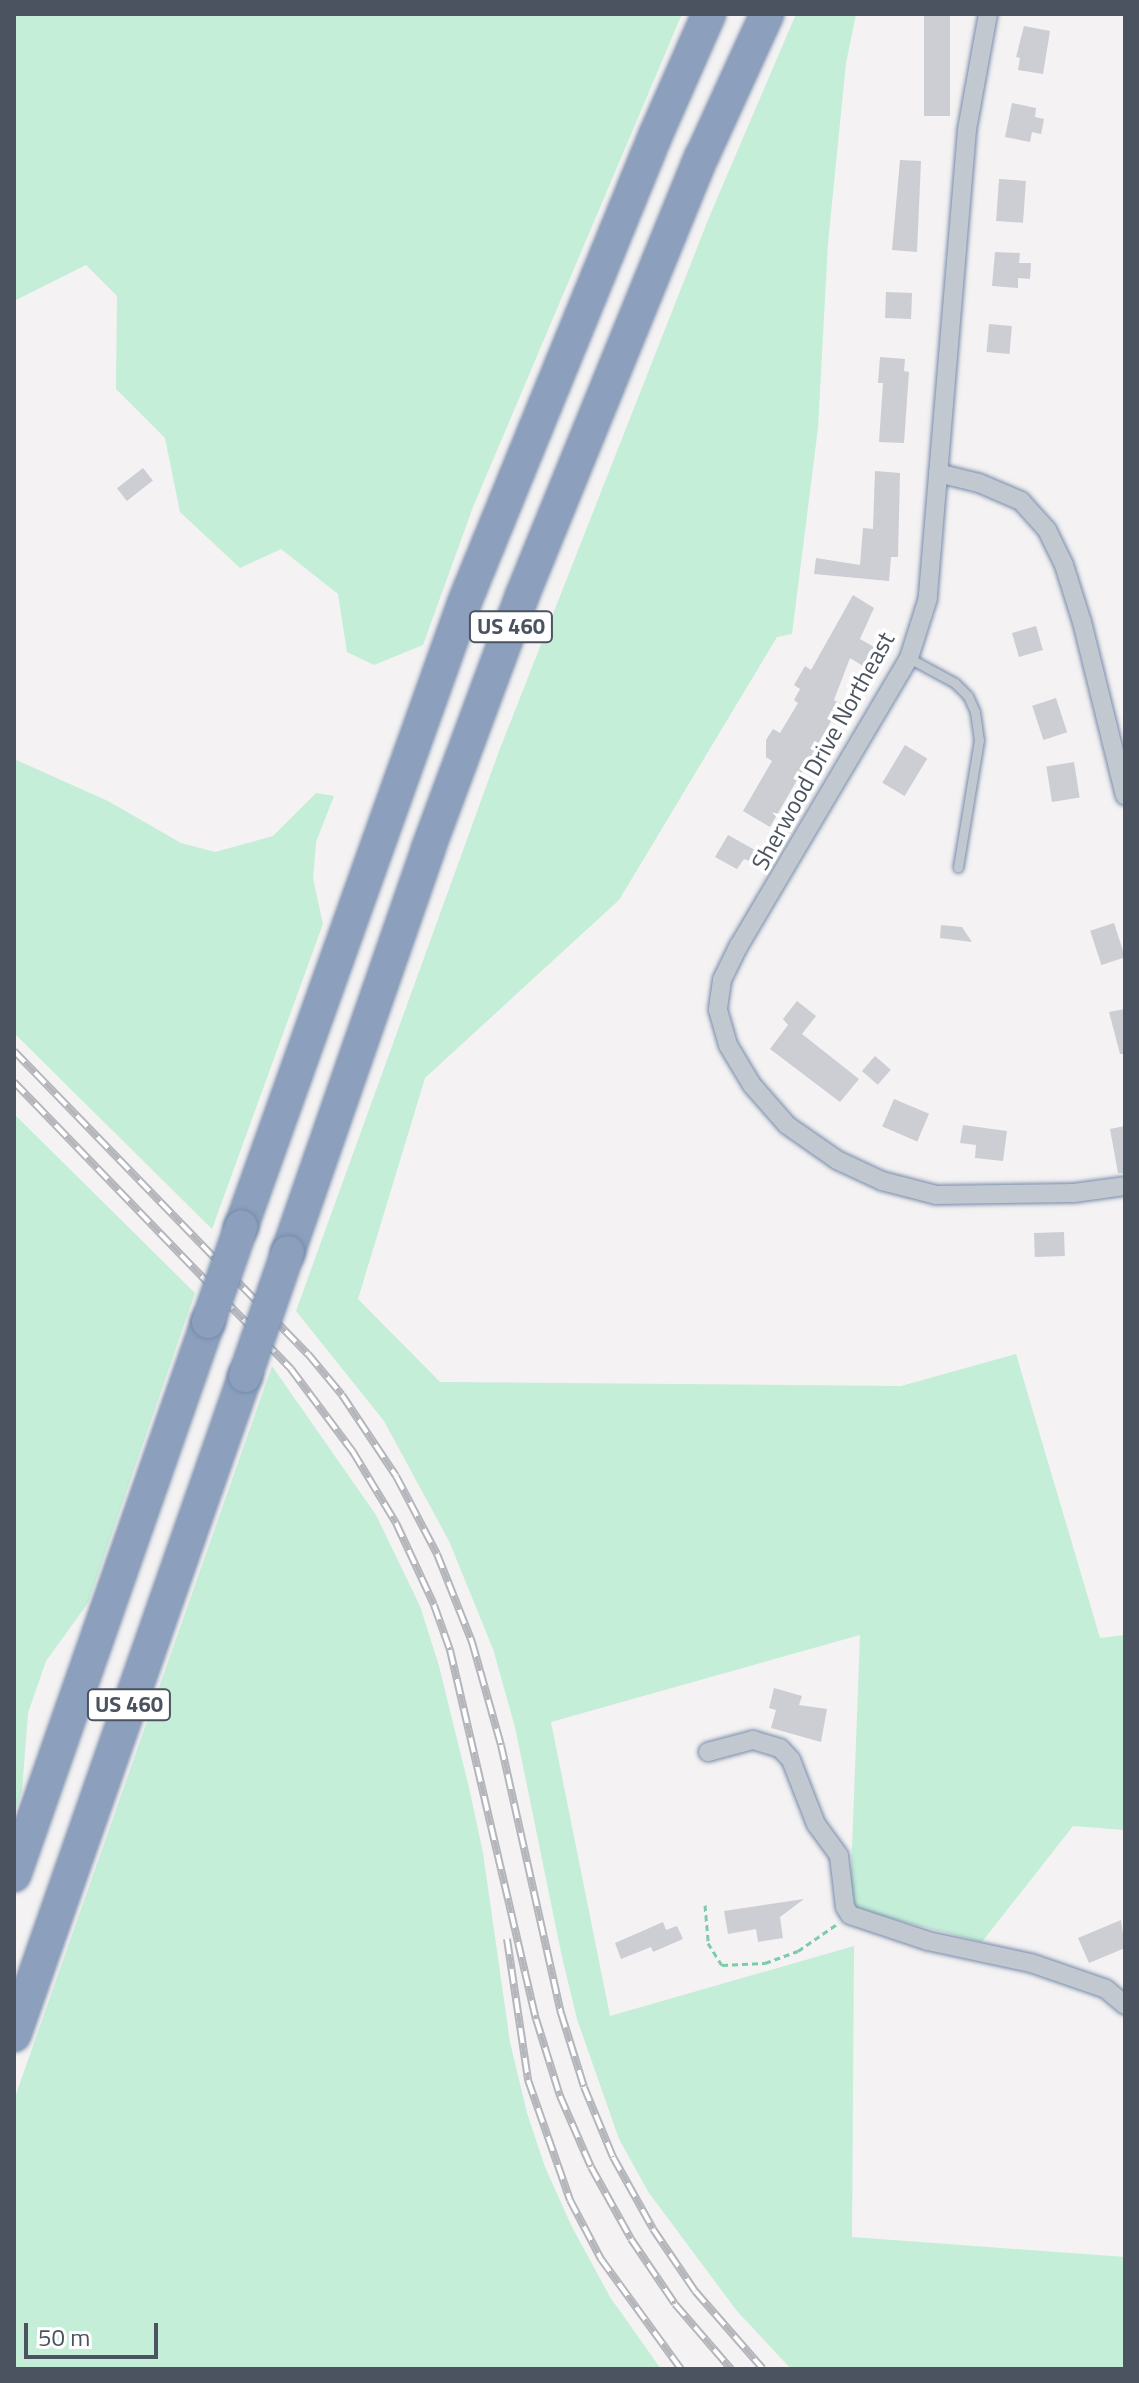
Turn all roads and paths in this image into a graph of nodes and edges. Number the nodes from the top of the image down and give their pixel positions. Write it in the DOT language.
graph roads {
  1 [pos="709,14"];
  2 [pos="767,14"];
  3 [pos="988,14"];
  4 [pos="938,473"];
  5 [pos="909,658"];
  6 [pos="1125,796"];
  7 [pos="958,867"];
  8 [pos="1125,1186"];
  9 [pos="708,1752"];
  10 [pos="14,1875"];
  11 [pos="705,1905"];
  12 [pos="850,1915"];
  13 [pos="1125,2005"];
  14 [pos="14,2035"];
  1 -- 10 [label="highway, US 460, bridge"];
  2 -- 14 [label="highway, US 460, bridge"];
  3 -- 4 [label="street, Sherwood Drive Northeast"];
  4 -- 5 [label="street, Sherwood Drive Northeast"];
  4 -- 6 [label="street"];
  5 -- 7 [label="lane"];
  5 -- 8 [label="street, Sherwood Drive Northeast"];
  9 -- 12 [label="street"];
  11 -- 12 [label="path"];
  12 -- 13 [label="street"];
}
